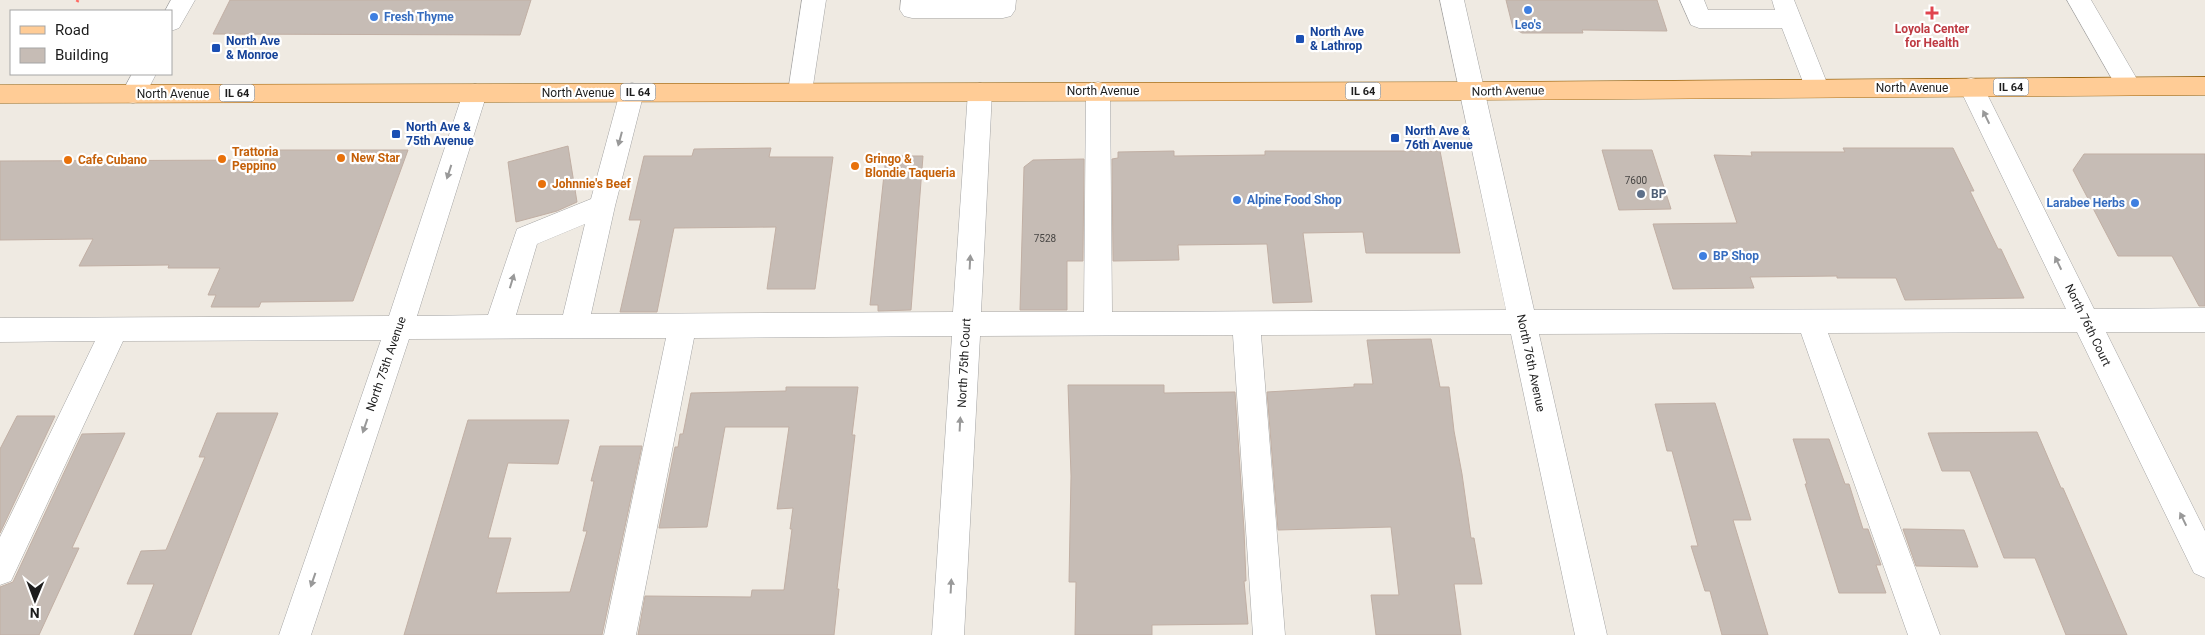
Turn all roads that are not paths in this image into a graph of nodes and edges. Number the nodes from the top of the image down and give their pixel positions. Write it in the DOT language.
graph roads {
  1 [pos="183,0"];
  2 [pos="814,0"];
  3 [pos="913,0"];
  4 [pos="1004,0"];
  5 [pos="1452,0"];
  6 [pos="1692,0"];
  7 [pos="2079,0"];
  8 [pos="1786,9"];
  9 [pos="172,20"];
  10 [pos="139,84"];
  11 [pos="2129,86"];
  12 [pos="2205,86"];
  13 [pos="1971,87"];
  14 [pos="1817,88"];
  15 [pos="1472,91"];
  16 [pos="632,92"];
  17 [pos="800,92"];
  18 [pos="980,92"];
  19 [pos="1098,92"];
  20 [pos="475,93"];
  21 [pos="0,94"];
  22 [pos="602,206"];
  23 [pos="2086,320"];
  24 [pos="2205,320"];
  25 [pos="1810,321"];
  26 [pos="1523,323"];
  27 [pos="966,324"];
  28 [pos="1098,324"];
  29 [pos="1246,324"];
  30 [pos="574,327"];
  31 [pos="682,327"];
  32 [pos="399,328"];
  33 [pos="498,328"];
  34 [pos="0,330"];
  35 [pos="114,330"];
  36 [pos="2205,563"];
  37 [pos="0,570"];
  38 [pos="295,635"];
  39 [pos="620,635"];
  40 [pos="948,635"];
  41 [pos="1269,635"];
  42 [pos="1591,635"];
  43 [pos="1924,635"];
  1 -- 9 [label="street"];
  2 -- 17 [label="street"];
  3 -- 4 [label="street"];
  5 -- 15 [label="street, North 76th Avenue"];
  6 -- 8 [label="street"];
  7 -- 11 [label="street"];
  8 -- 14 [label="street"];
  10 -- 20 [label="main road, North Avenue / IL 64"];
  10 -- 21 [label="main road, North Avenue / IL 64"];
  11 -- 12 [label="main road, North Avenue / IL 64"];
  11 -- 13 [label="main road, North Avenue / IL 64"];
  13 -- 14 [label="main road, North Avenue / IL 64"];
  23 -- 13 [label="street, North 76th Court, one-way"];
  14 -- 15 [label="main road, North Avenue / IL 64"];
  15 -- 19 [label="main road, North Avenue / IL 64"];
  15 -- 26 [label="street, North 76th Avenue"];
  16 -- 17 [label="main road, North Avenue / IL 64"];
  16 -- 20 [label="main road, North Avenue / IL 64"];
  16 -- 22 [label="street, one-way"];
  17 -- 18 [label="main road, North Avenue / IL 64"];
  18 -- 19 [label="main road, North Avenue / IL 64"];
  27 -- 18 [label="street, North 75th Court, one-way"];
  19 -- 28 [label="street"];
  20 -- 32 [label="street, North 75th Avenue, one-way"];
  22 -- 30 [label="street"];
  33 -- 22 [label="street, one-way"];
  23 -- 24 [label="street"];
  23 -- 25 [label="street"];
  36 -- 23 [label="street, North 76th Court, one-way"];
  25 -- 26 [label="street"];
  25 -- 43 [label="street"];
  26 -- 29 [label="street"];
  26 -- 42 [label="street, North 76th Avenue"];
  27 -- 28 [label="street"];
  27 -- 31 [label="street"];
  40 -- 27 [label="street, North 75th Court, one-way"];
  28 -- 29 [label="street"];
  29 -- 41 [label="street"];
  30 -- 31 [label="street"];
  30 -- 33 [label="street"];
  31 -- 39 [label="street"];
  32 -- 33 [label="street"];
  32 -- 35 [label="street"];
  32 -- 38 [label="street, North 75th Avenue, one-way"];
  34 -- 35 [label="street"];
  35 -- 37 [label="street"];
}
